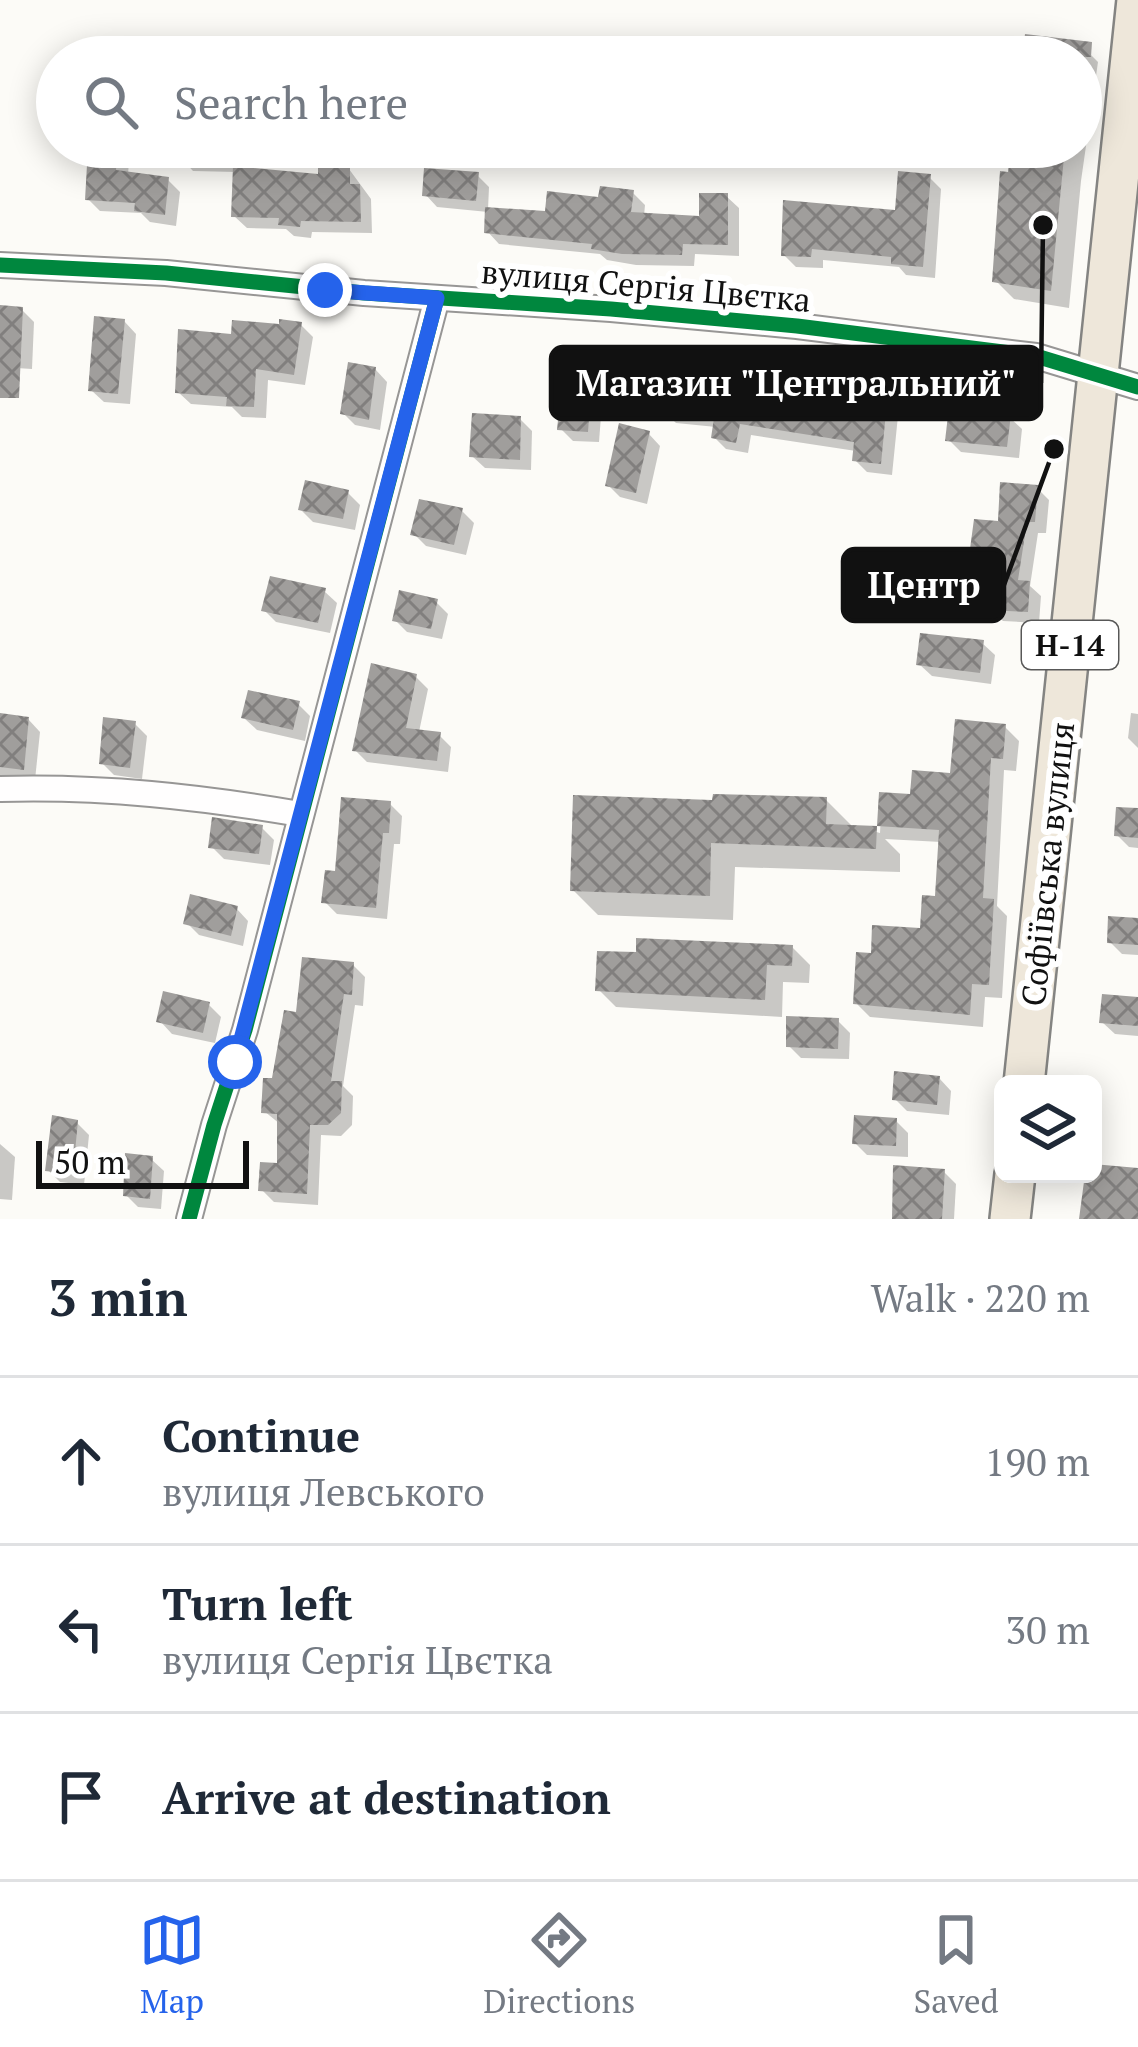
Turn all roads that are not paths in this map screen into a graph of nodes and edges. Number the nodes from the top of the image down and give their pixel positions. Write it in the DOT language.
graph roads {
  1 [pos="1137,0"];
  2 [pos="0,265"];
  3 [pos="437,298"];
  4 [pos="1100,374"];
  5 [pos="1138,387"];
  6 [pos="0,789"];
  7 [pos="300,814"];
  8 [pos="1025,1075"];
  9 [pos="1014,1183"];
  10 [pos="189,1219"];
  11 [pos="1010,1219"];
  1 -- 4 [label="main road, Софіївська вулиця / Н-14"];
  2 -- 3 [label="street, вулиця Сергія Цвєтка"];
  3 -- 4 [label="street, вулиця Сергія Цвєтка"];
  3 -- 7 [label="street"];
  4 -- 5 [label="street, вулиця Сергія Цвєтка"];
  4 -- 8 [label="main road, Софіївська вулиця / Н-14"];
  6 -- 7 [label="street"];
  7 -- 10 [label="street"];
  9 -- 11 [label="main road"];
}
